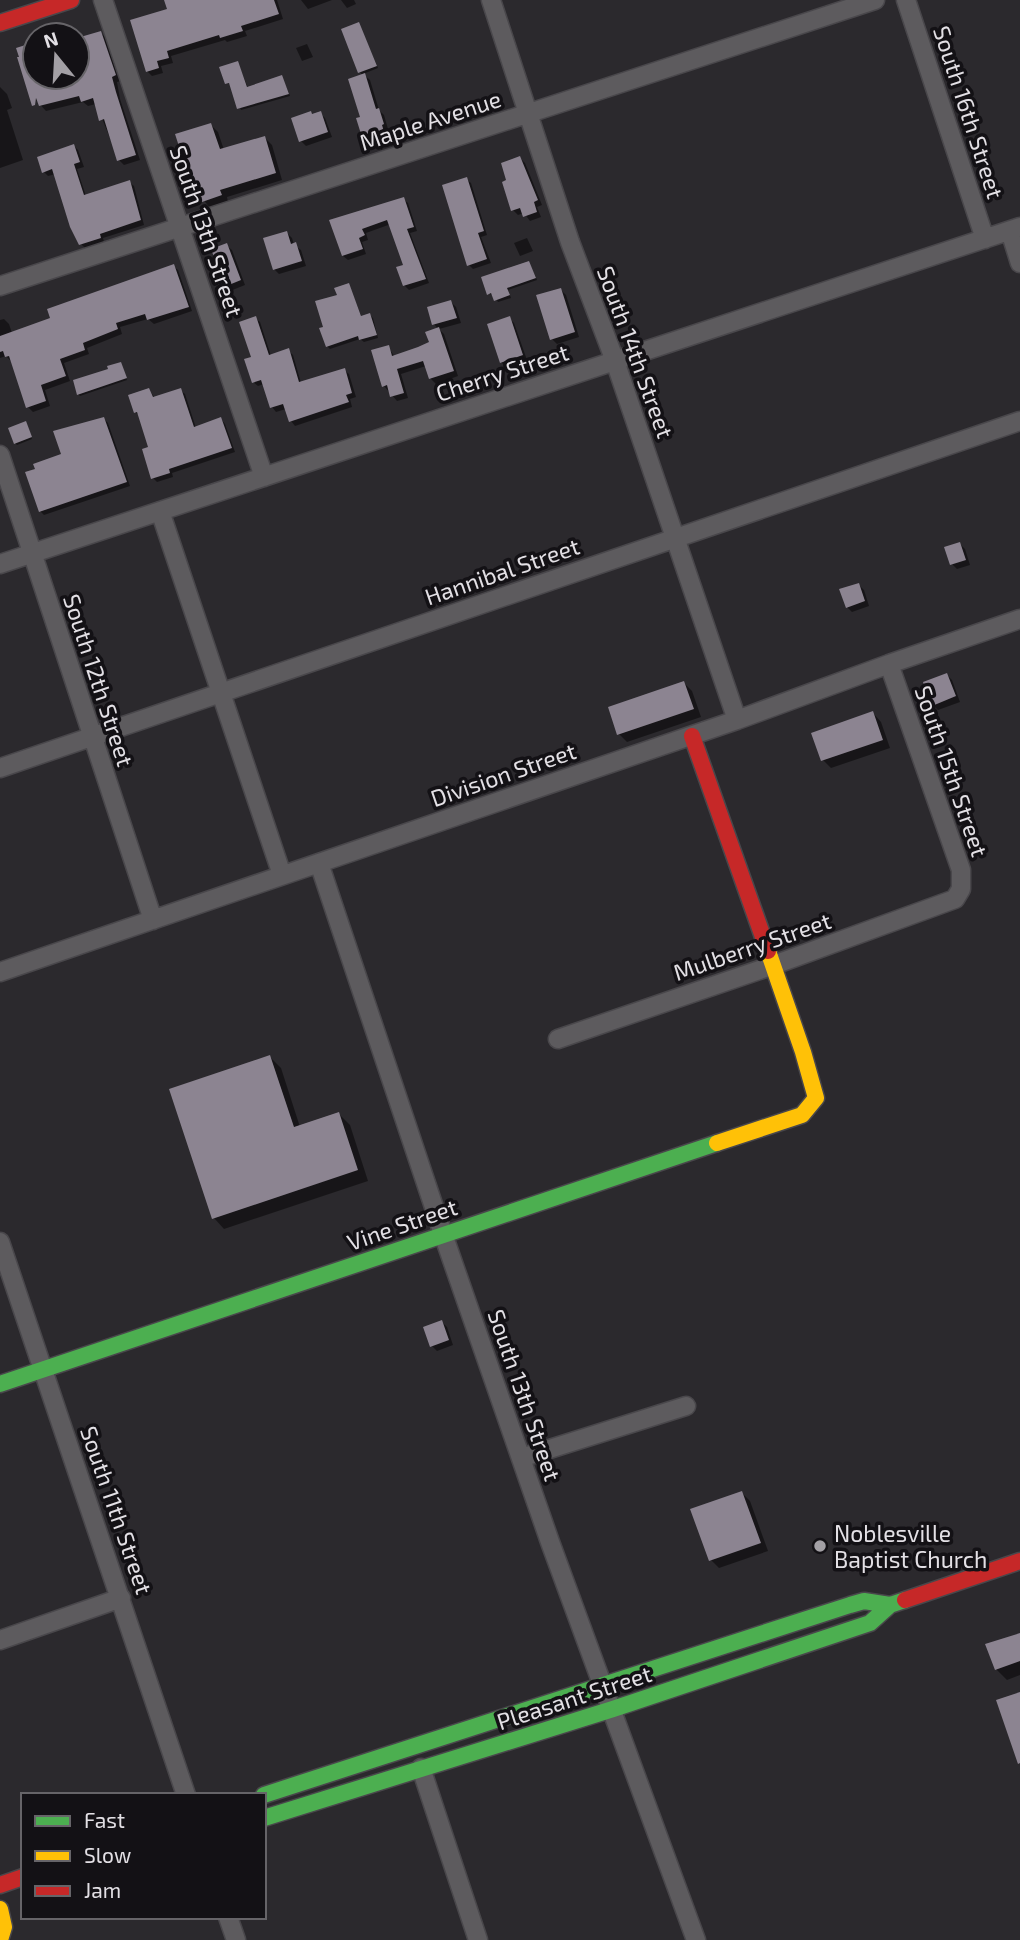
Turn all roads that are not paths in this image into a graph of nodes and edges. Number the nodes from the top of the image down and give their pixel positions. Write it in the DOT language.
graph roads {
  1 [pos="71,0"];
  2 [pos="103,0"];
  3 [pos="491,0"];
  4 [pos="875,0"];
  5 [pos="906,0"];
  6 [pos="0,23"];
  7 [pos="528,114"];
  8 [pos="179,228"];
  9 [pos="1015,229"];
  10 [pos="985,239"];
  11 [pos="1020,263"];
  12 [pos="0,286"];
  13 [pos="615,361"];
  14 [pos="1020,421"];
  15 [pos="0,455"];
  16 [pos="264,477"];
  17 [pos="160,511"];
  18 [pos="676,538"];
  19 [pos="32,553"];
  20 [pos="0,564"];
  21 [pos="1020,619"];
  22 [pos="889,664"];
  23 [pos="222,692"];
  24 [pos="737,720"];
  25 [pos="692,736"];
  26 [pos="91,737"];
  27 [pos="0,768"];
  28 [pos="318,863"];
  29 [pos="282,875"];
  30 [pos="958,894"];
  31 [pos="153,920"];
  32 [pos="771,966"];
  33 [pos="0,972"];
  34 [pos="558,1039"];
  35 [pos="443,1234"];
  36 [pos="0,1242"];
  37 [pos="44,1370"];
  38 [pos="0,1384"];
  39 [pos="686,1406"];
  40 [pos="522,1458"];
  41 [pos="1020,1561"];
  42 [pos="121,1598"];
  43 [pos="890,1605"];
  44 [pos="0,1640"];
  45 [pos="604,1684"];
  46 [pos="613,1709"];
  47 [pos="421,1768"];
  48 [pos="185,1793"];
  49 [pos="266,1794"];
  50 [pos="266,1817"];
  51 [pos="21,1878"];
  52 [pos="0,1885"];
  53 [pos="0,1909"];
  54 [pos="21,1917"];
  55 [pos="229,1919"];
  56 [pos="2,1933"];
  57 [pos="236,1940"];
  58 [pos="478,1940"];
  59 [pos="695,1940"];
  1 -- 6 [label="street"];
  2 -- 8 [label="street, South 13th Street"];
  3 -- 7 [label="street, South 14th Street"];
  4 -- 7 [label="street, Maple Avenue"];
  5 -- 10 [label="street, South 16th Street"];
  7 -- 8 [label="street, Maple Avenue"];
  7 -- 13 [label="street, South 14th Street"];
  8 -- 12 [label="street, Maple Avenue"];
  8 -- 16 [label="street, South 13th Street"];
  9 -- 10 [label="street, Cherry Street"];
  9 -- 11 [label="street"];
  10 -- 13 [label="street, Cherry Street"];
  13 -- 16 [label="street, Cherry Street"];
  13 -- 18 [label="street, South 14th Street"];
  14 -- 18 [label="street, Hannibal Street"];
  15 -- 19 [label="street, South 12th Street"];
  16 -- 17 [label="street, Cherry Street"];
  17 -- 19 [label="street, Cherry Street"];
  17 -- 23 [label="street"];
  18 -- 23 [label="street, Hannibal Street"];
  18 -- 24 [label="street, South 14th Street"];
  19 -- 20 [label="street, Cherry Street"];
  19 -- 26 [label="street, South 12th Street"];
  21 -- 22 [label="street, Division Street"];
  22 -- 24 [label="street, Division Street"];
  22 -- 30 [label="street, South 15th Street"];
  23 -- 26 [label="street, Hannibal Street"];
  23 -- 29 [label="street"];
  24 -- 25 [label="street, Division Street"];
  25 -- 28 [label="street, Division Street"];
  25 -- 32 [label="street"];
  26 -- 27 [label="street, Hannibal Street"];
  26 -- 31 [label="street, South 12th Street"];
  28 -- 29 [label="street, Division Street"];
  28 -- 35 [label="street, South 13th Street"];
  29 -- 31 [label="street, Division Street"];
  30 -- 32 [label="street, Mulberry Street"];
  31 -- 33 [label="street, Division Street"];
  32 -- 34 [label="street, Mulberry Street"];
  32 -- 35 [label="street, Vine Street"];
  35 -- 37 [label="street, Vine Street"];
  35 -- 40 [label="street, South 13th Street"];
  36 -- 37 [label="street, South 11th Street"];
  37 -- 38 [label="street, Vine Street"];
  37 -- 42 [label="street, South 11th Street"];
  39 -- 40 [label="street"];
  40 -- 45 [label="street, South 13th Street"];
  41 -- 43 [label="street, Pleasant Street"];
  42 -- 44 [label="street"];
  42 -- 48 [label="street, South 11th Street"];
  43 -- 45 [label="street, Pleasant Street"];
  43 -- 46 [label="street, Pleasant Street"];
  45 -- 46 [label="street, South 13th Street"];
  45 -- 49 [label="street, Pleasant Street"];
  46 -- 47 [label="street, Pleasant Street"];
  46 -- 59 [label="street, South 13th Street"];
  47 -- 50 [label="street, Pleasant Street"];
  47 -- 58 [label="street"];
  51 -- 52 [label="street"];
  53 -- 56 [label="street"];
  54 -- 56 [label="street"];
  55 -- 57 [label="street"];
}
